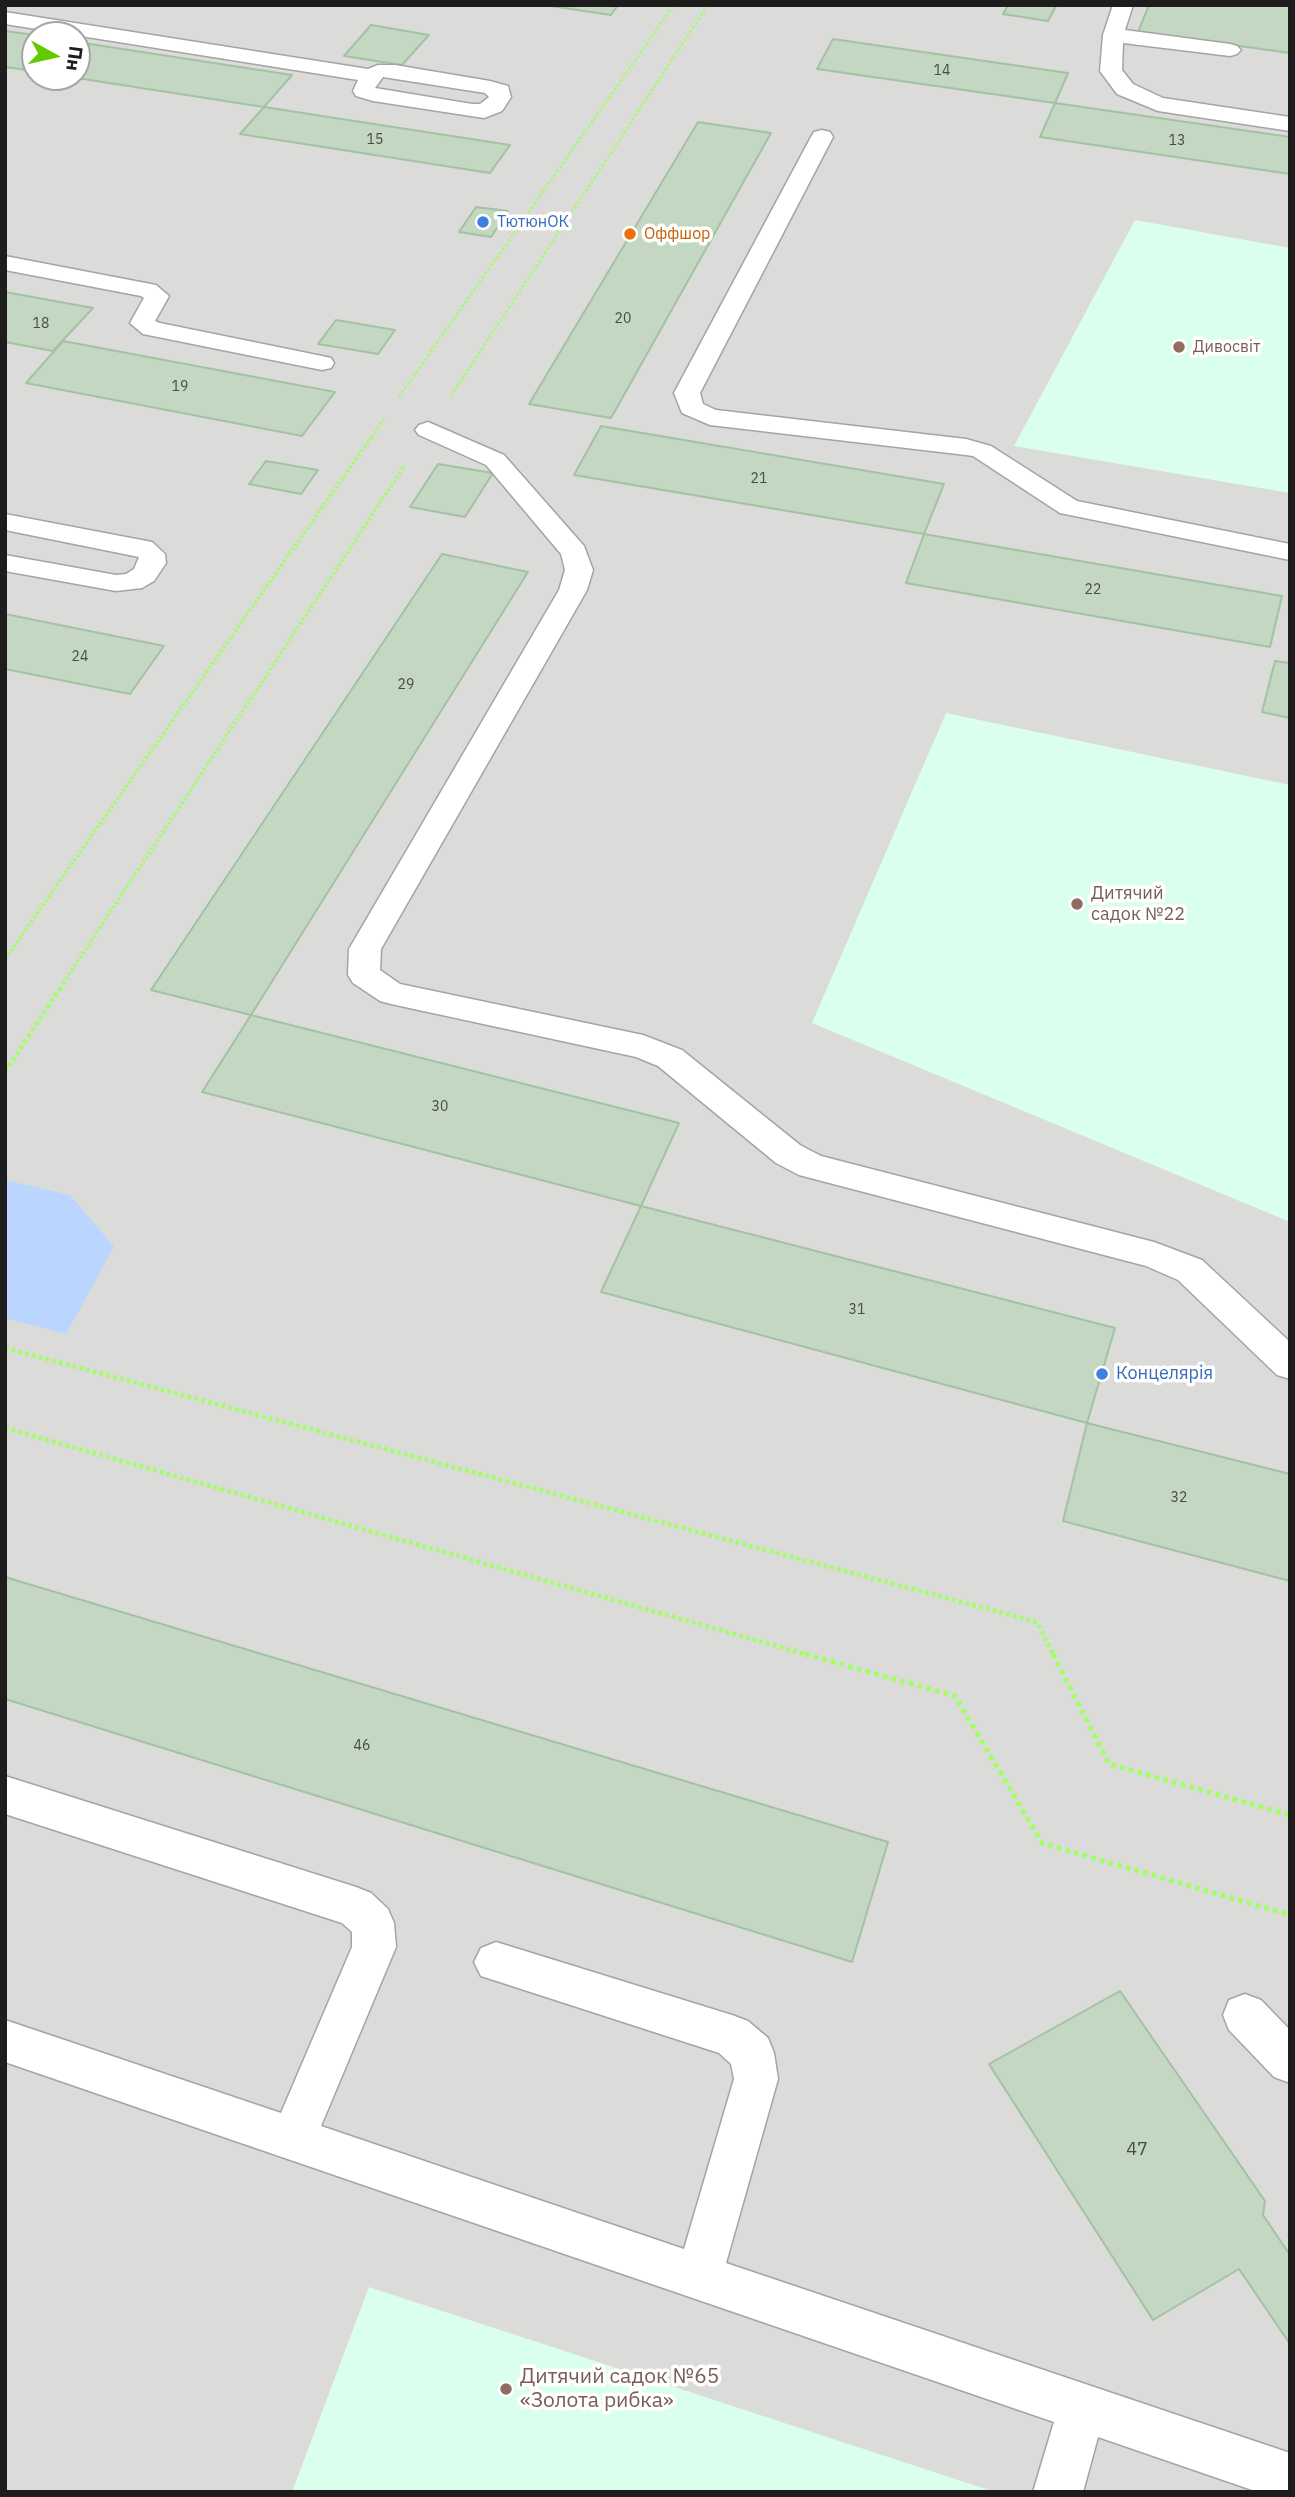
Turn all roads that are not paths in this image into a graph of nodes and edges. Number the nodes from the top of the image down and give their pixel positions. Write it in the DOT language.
graph roads {
  1 [pos="1124,5"];
  2 [pos="5,18"];
  3 [pos="1113,35"];
  4 [pos="1230,50"];
  5 [pos="372,76"];
  6 [pos="1290,124"];
  7 [pos="822,137"];
  8 [pos="5,263"];
  9 [pos="322,363"];
  10 [pos="428,430"];
  11 [pos="6,523"];
  12 [pos="1290,552"];
  13 [pos="5,563"];
  14 [pos="1290,1365"];
  15 [pos="5,1795"];
  16 [pos="496,1962"];
  17 [pos="1245,2015"];
  18 [pos="5,2041"];
  19 [pos="1290,2062"];
  20 [pos="293,2139"];
  21 [pos="699,2277"];
  22 [pos="1082,2408"];
  23 [pos="1290,2478"];
  24 [pos="1058,2492"];
  1 -- 3 [label="lane"];
  2 -- 5 [label="lane"];
  3 -- 4 [label="lane"];
  3 -- 6 [label="lane"];
  5 -- 5 [label="lane"];
  7 -- 12 [label="lane"];
  8 -- 9 [label="lane"];
  10 -- 14 [label="lane"];
  11 -- 13 [label="lane"];
  15 -- 20 [label="lane"];
  16 -- 21 [label="lane"];
  17 -- 19 [label="lane"];
  18 -- 20 [label="lane"];
  20 -- 21 [label="lane"];
  21 -- 22 [label="lane"];
  22 -- 23 [label="lane"];
  22 -- 24 [label="lane"];
}
